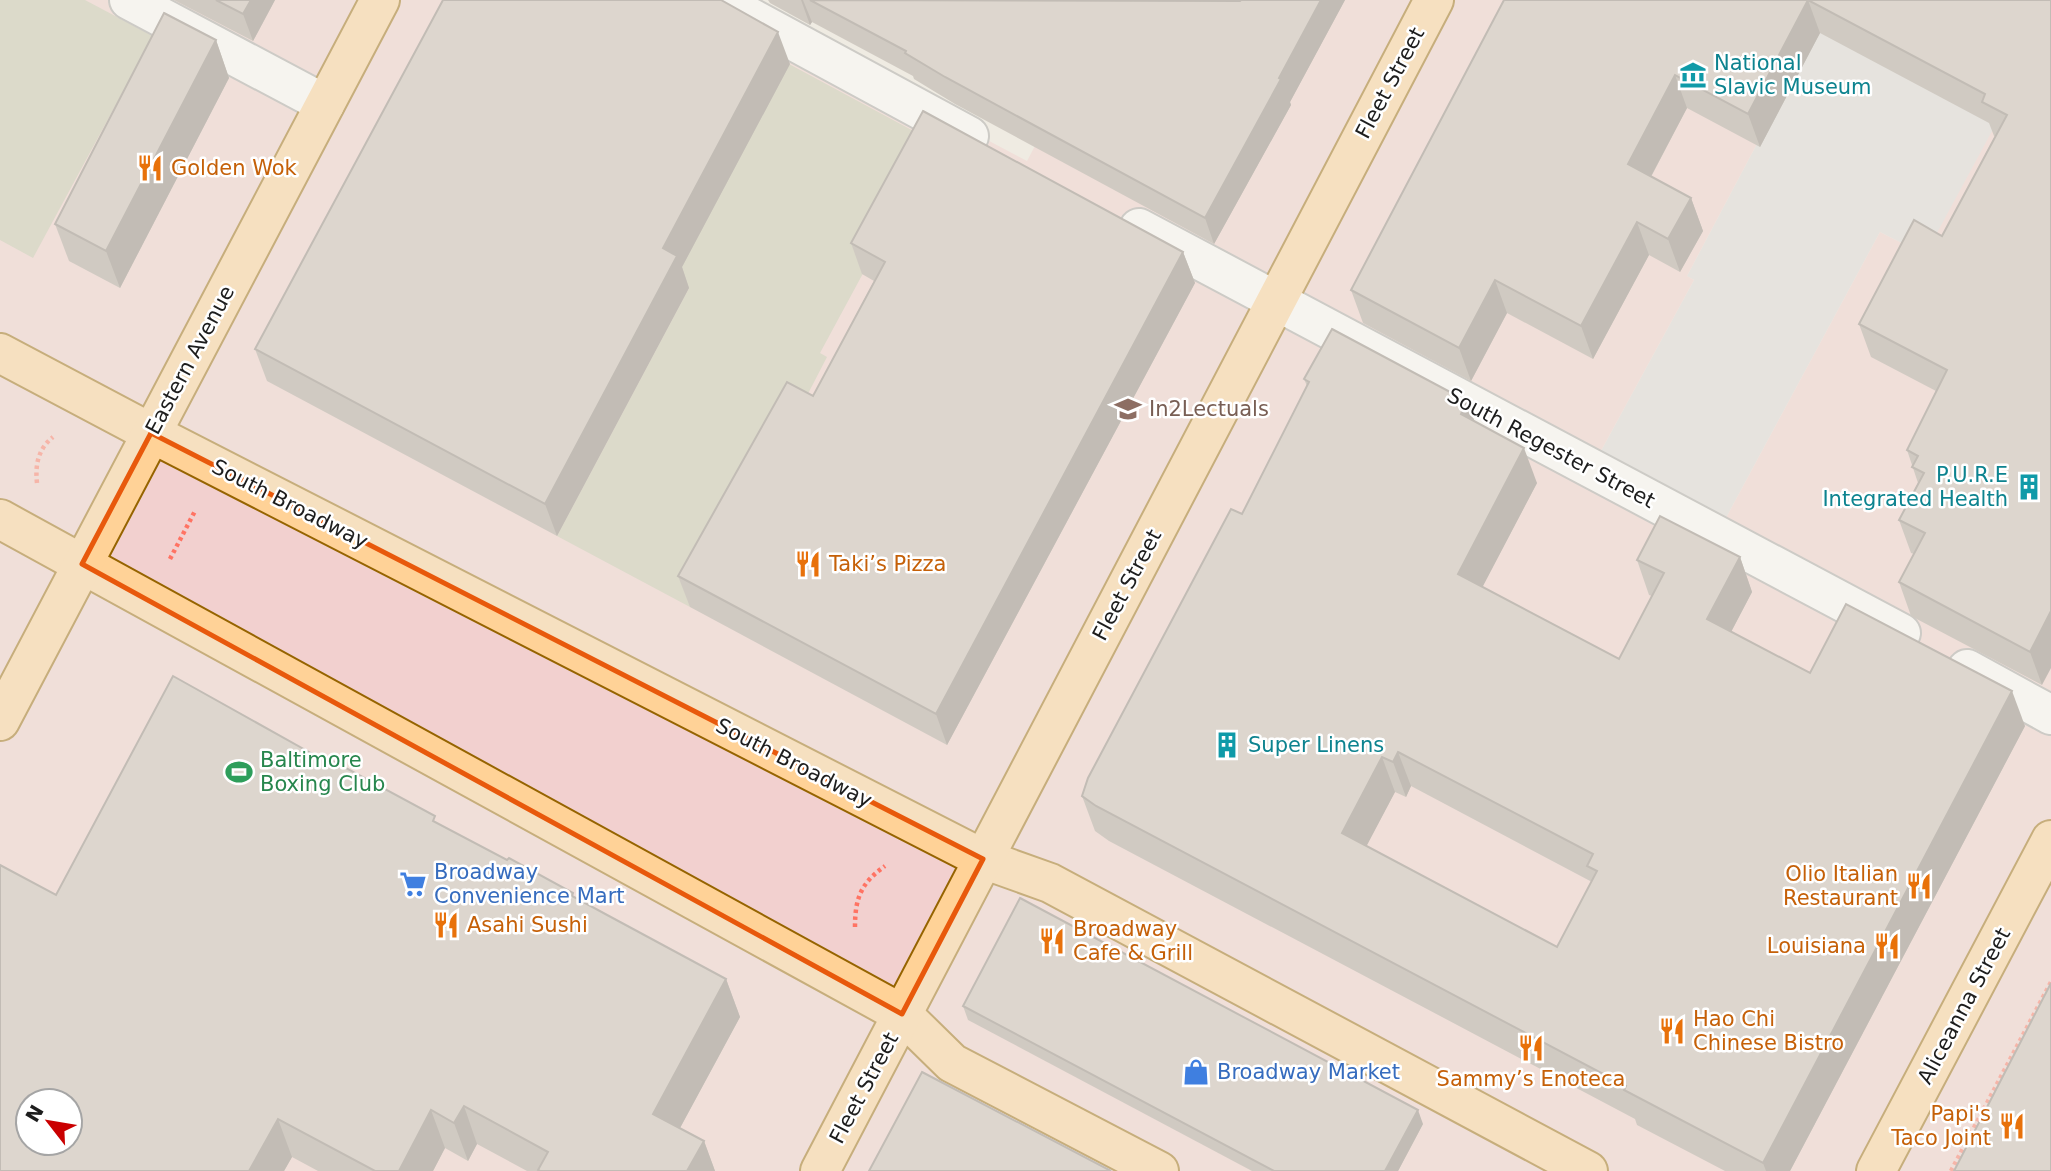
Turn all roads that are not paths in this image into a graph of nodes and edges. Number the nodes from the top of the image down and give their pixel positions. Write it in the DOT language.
graph roads {
  1 [pos="129,0"];
  2 [pos="380,0"];
  3 [pos="718,0"];
  4 [pos="1434,0"];
  5 [pos="325,104"];
  6 [pos="996,151"];
  7 [pos="1105,209"];
  8 [pos="1275,302"];
  9 [pos="0,353"];
  10 [pos="151,433"];
  11 [pos="0,519"];
  12 [pos="82,564"];
  13 [pos="2051,715"];
  14 [pos="0,721"];
  15 [pos="2051,840"];
  16 [pos="983,859"];
  17 [pos="902,1014"];
  18 [pos="820,1171"];
  19 [pos="1159,1171"];
  20 [pos="1588,1171"];
  21 [pos="1876,1171"];
  1 -- 5 [label="lane"];
  2 -- 5 [label="main road, Eastern Avenue"];
  3 -- 6 [label="lane"];
  4 -- 8 [label="main road, Fleet Street"];
  5 -- 10 [label="main road, Eastern Avenue"];
  7 -- 8 [label="lane, South Regester Street"];
  8 -- 13 [label="lane, South Regester Street"];
  8 -- 16 [label="main road, Fleet Street"];
  9 -- 10 [label="main road, South Broadway"];
  10 -- 12 [label="main road, Eastern Avenue"];
  10 -- 16 [label="main road, South Broadway"];
  11 -- 12 [label="main road"];
  12 -- 14 [label="main road, Eastern Avenue"];
  12 -- 17 [label="main road"];
  15 -- 21 [label="main road, Aliceanna Street"];
  16 -- 17 [label="main road, Fleet Street"];
  16 -- 20 [label="main road, South Broadway"];
  17 -- 18 [label="main road, Fleet Street"];
  17 -- 19 [label="main road"];
}
